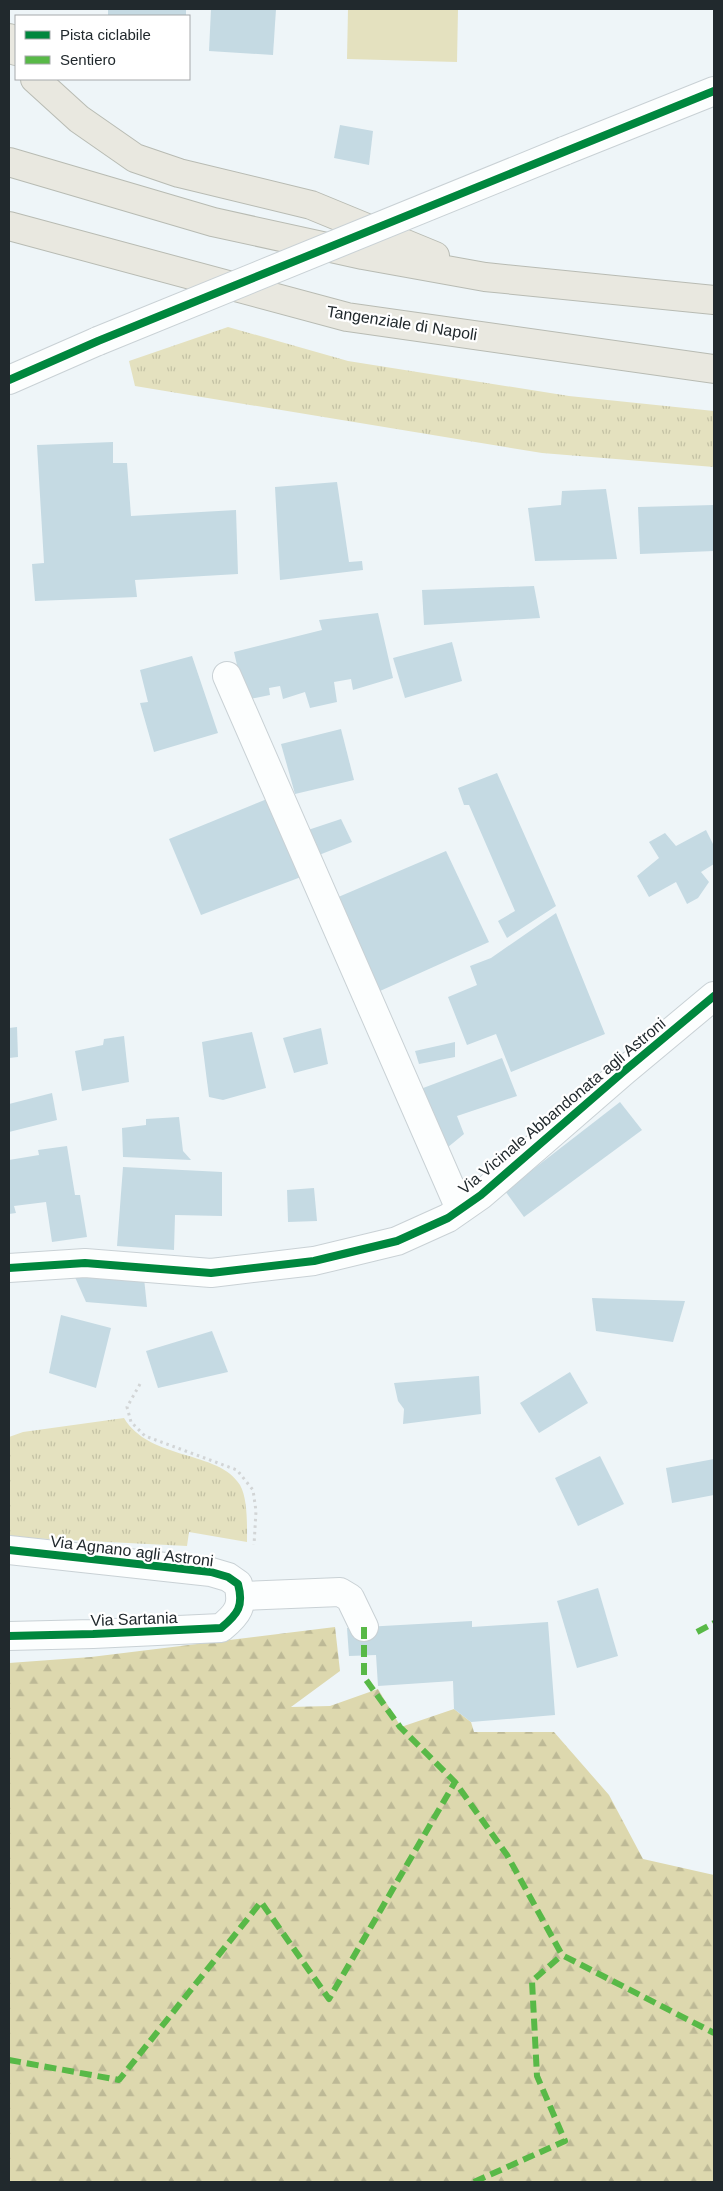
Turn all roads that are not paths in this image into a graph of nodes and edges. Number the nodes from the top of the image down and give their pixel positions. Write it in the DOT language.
graph roads {
  1 [pos="9,38"];
  2 [pos="15,49"];
  3 [pos="36,80"];
  4 [pos="714,92"];
  5 [pos="9,162"];
  6 [pos="9,226"];
  7 [pos="485,277"];
  8 [pos="714,300"];
  9 [pos="714,369"];
  10 [pos="9,380"];
  11 [pos="227,676"];
  12 [pos="714,996"];
  13 [pos="460,1209"];
  14 [pos="9,1268"];
  15 [pos="9,1550"];
  16 [pos="241,1596"];
  17 [pos="364,1627"];
  18 [pos="9,1636"];
  1 -- 2 [label="highway"];
  3 -- 7 [label="highway"];
  4 -- 10 [label="street, bridge"];
  5 -- 7 [label="highway"];
  6 -- 9 [label="highway, Tangenziale di Napoli"];
  7 -- 8 [label="highway"];
  11 -- 13 [label="street"];
  12 -- 13 [label="street, Via Vicinale Abbandonata agli Astroni"];
  13 -- 14 [label="street, Via Vicinale Abbandonata agli Astroni"];
  15 -- 16 [label="street, Via Agnano agli Astroni"];
  16 -- 17 [label="street"];
  16 -- 18 [label="street, Via Sartania"];
}
